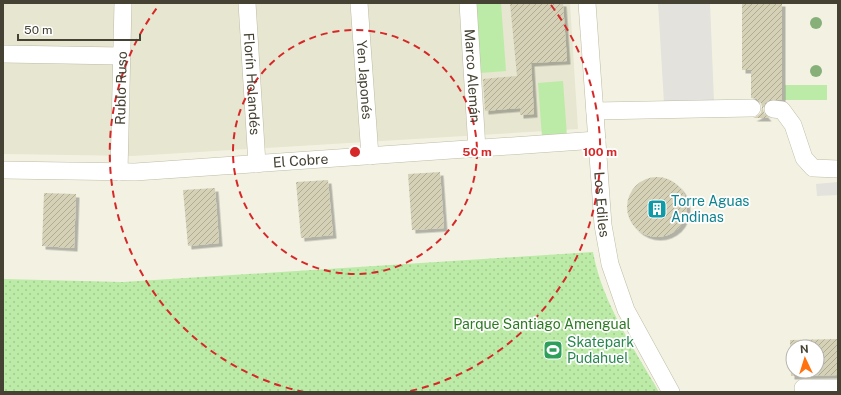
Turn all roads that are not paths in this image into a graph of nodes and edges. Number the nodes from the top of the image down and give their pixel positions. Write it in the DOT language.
graph roads {
  1 [pos="123,3"];
  2 [pos="247,3"];
  3 [pos="359,3"];
  4 [pos="468,3"];
  5 [pos="587,3"];
  6 [pos="3,54"];
  7 [pos="122,56"];
  8 [pos="752,108"];
  9 [pos="774,109"];
  10 [pos="595,111"];
  11 [pos="597,140"];
  12 [pos="477,149"];
  13 [pos="370,156"];
  14 [pos="257,164"];
  15 [pos="3,170"];
  16 [pos="838,170"];
  17 [pos="119,172"];
  18 [pos="803,388"];
  19 [pos="838,388"];
  20 [pos="671,392"];
  1 -- 7 [label="street, Rublo Ruso"];
  2 -- 14 [label="street, Florín Holandés"];
  3 -- 13 [label="street, Yen Japonés"];
  4 -- 12 [label="street, Marco Alemán"];
  5 -- 10 [label="street, Los Ediles"];
  6 -- 7 [label="street"];
  7 -- 17 [label="street, Rublo Ruso"];
  8 -- 10 [label="street"];
  9 -- 16 [label="street"];
  10 -- 11 [label="street, Los Ediles"];
  11 -- 12 [label="street, El Cobre"];
  11 -- 20 [label="street, Los Ediles"];
  12 -- 13 [label="street, El Cobre"];
  13 -- 14 [label="street, El Cobre"];
  14 -- 17 [label="street, El Cobre"];
  15 -- 17 [label="street, El Cobre"];
  18 -- 19 [label="street"];
}
